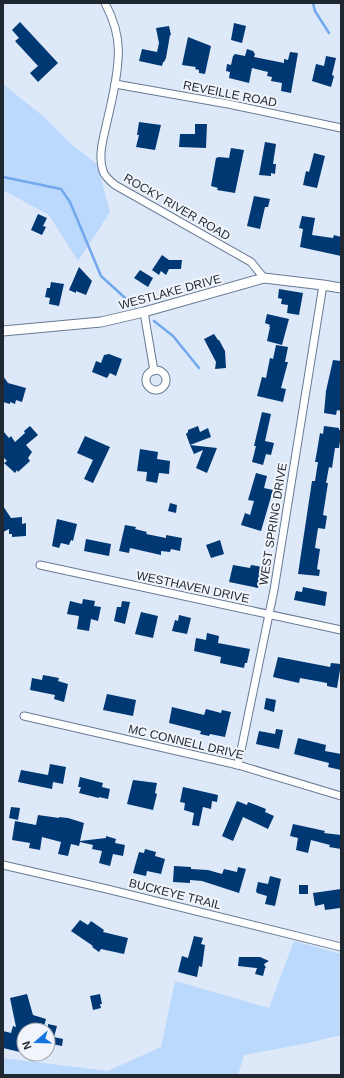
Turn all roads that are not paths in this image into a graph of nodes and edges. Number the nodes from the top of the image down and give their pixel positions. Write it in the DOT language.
graph roads {
  1 [pos="105,3"];
  2 [pos="115,84"];
  3 [pos="341,128"];
  4 [pos="264,278"];
  5 [pos="323,285"];
  6 [pos="341,288"];
  7 [pos="144,312"];
  8 [pos="3,331"];
  9 [pos="154,371"];
  10 [pos="40,565"];
  11 [pos="269,615"];
  12 [pos="341,630"];
  13 [pos="24,716"];
  14 [pos="238,765"];
  15 [pos="341,796"];
  16 [pos="3,865"];
  17 [pos="341,947"];
  1 -- 2 [label="street, ROCKY RIVER ROAD"];
  2 -- 3 [label="street, REVEILLE ROAD"];
  2 -- 4 [label="street, ROCKY RIVER ROAD"];
  4 -- 5 [label="street, WESTLAKE DRIVE"];
  4 -- 7 [label="street, WESTLAKE DRIVE"];
  5 -- 6 [label="street, WESTLAKE DRIVE"];
  5 -- 11 [label="street, WEST SPRING DRIVE"];
  7 -- 8 [label="street, WESTLAKE DRIVE"];
  7 -- 9 [label="street"];
  10 -- 11 [label="street, WESTHAVEN DRIVE"];
  11 -- 12 [label="street, WESTHAVEN DRIVE"];
  11 -- 14 [label="street, WEST SPRING DRIVE"];
  13 -- 14 [label="street, MC CONNELL DRIVE"];
  14 -- 15 [label="street, MC CONNELL DRIVE"];
  16 -- 17 [label="street, BUCKEYE TRAIL"];
}
